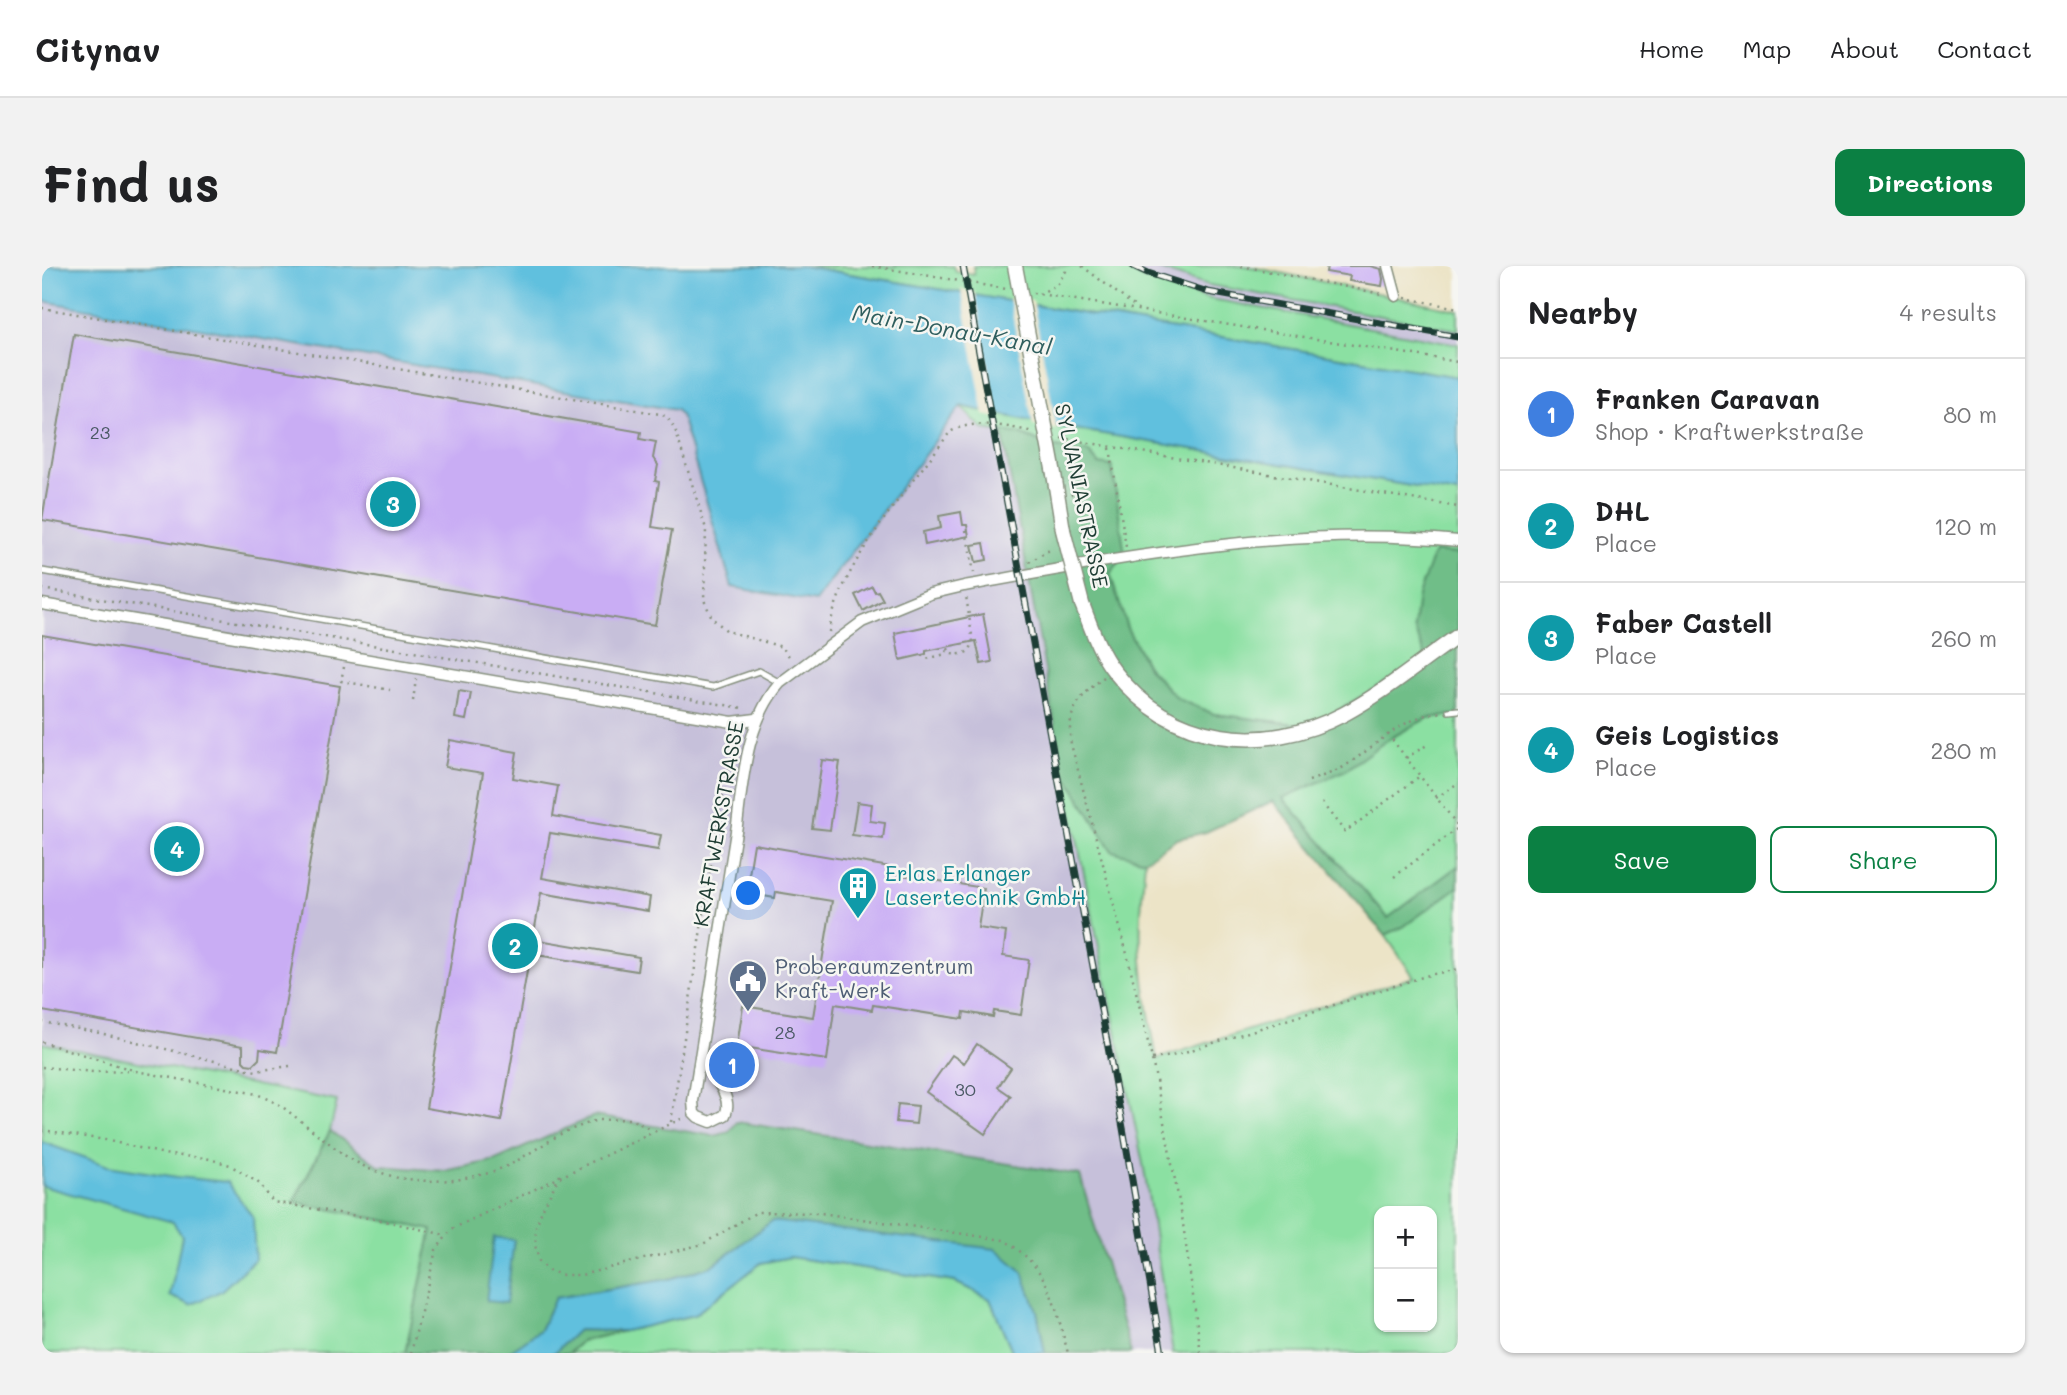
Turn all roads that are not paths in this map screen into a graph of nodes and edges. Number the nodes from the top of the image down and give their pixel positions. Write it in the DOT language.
graph roads {
  1 [pos="1015,266"];
  2 [pos="1388,266"];
  3 [pos="1396,296"];
  4 [pos="1458,541"];
  5 [pos="42,571"];
  6 [pos="42,604"];
  7 [pos="1458,636"];
  8 [pos="780,683"];
  9 [pos="1458,710"];
  10 [pos="1449,711"];
  11 [pos="753,714"];
  12 [pos="699,1056"];
  1 -- 7 [label="street, SYLVANIASTRASSE, bridge"];
  2 -- 3 [label="street"];
  4 -- 8 [label="street, KRAFTWERKSTRASSE"];
  5 -- 8 [label="lane"];
  6 -- 11 [label="street"];
  8 -- 11 [label="street, KRAFTWERKSTRASSE"];
  9 -- 10 [label="lane"];
  11 -- 12 [label="street, KRAFTWERKSTRASSE"];
  12 -- 12 [label="street, KRAFTWERKSTRASSE"];
}
